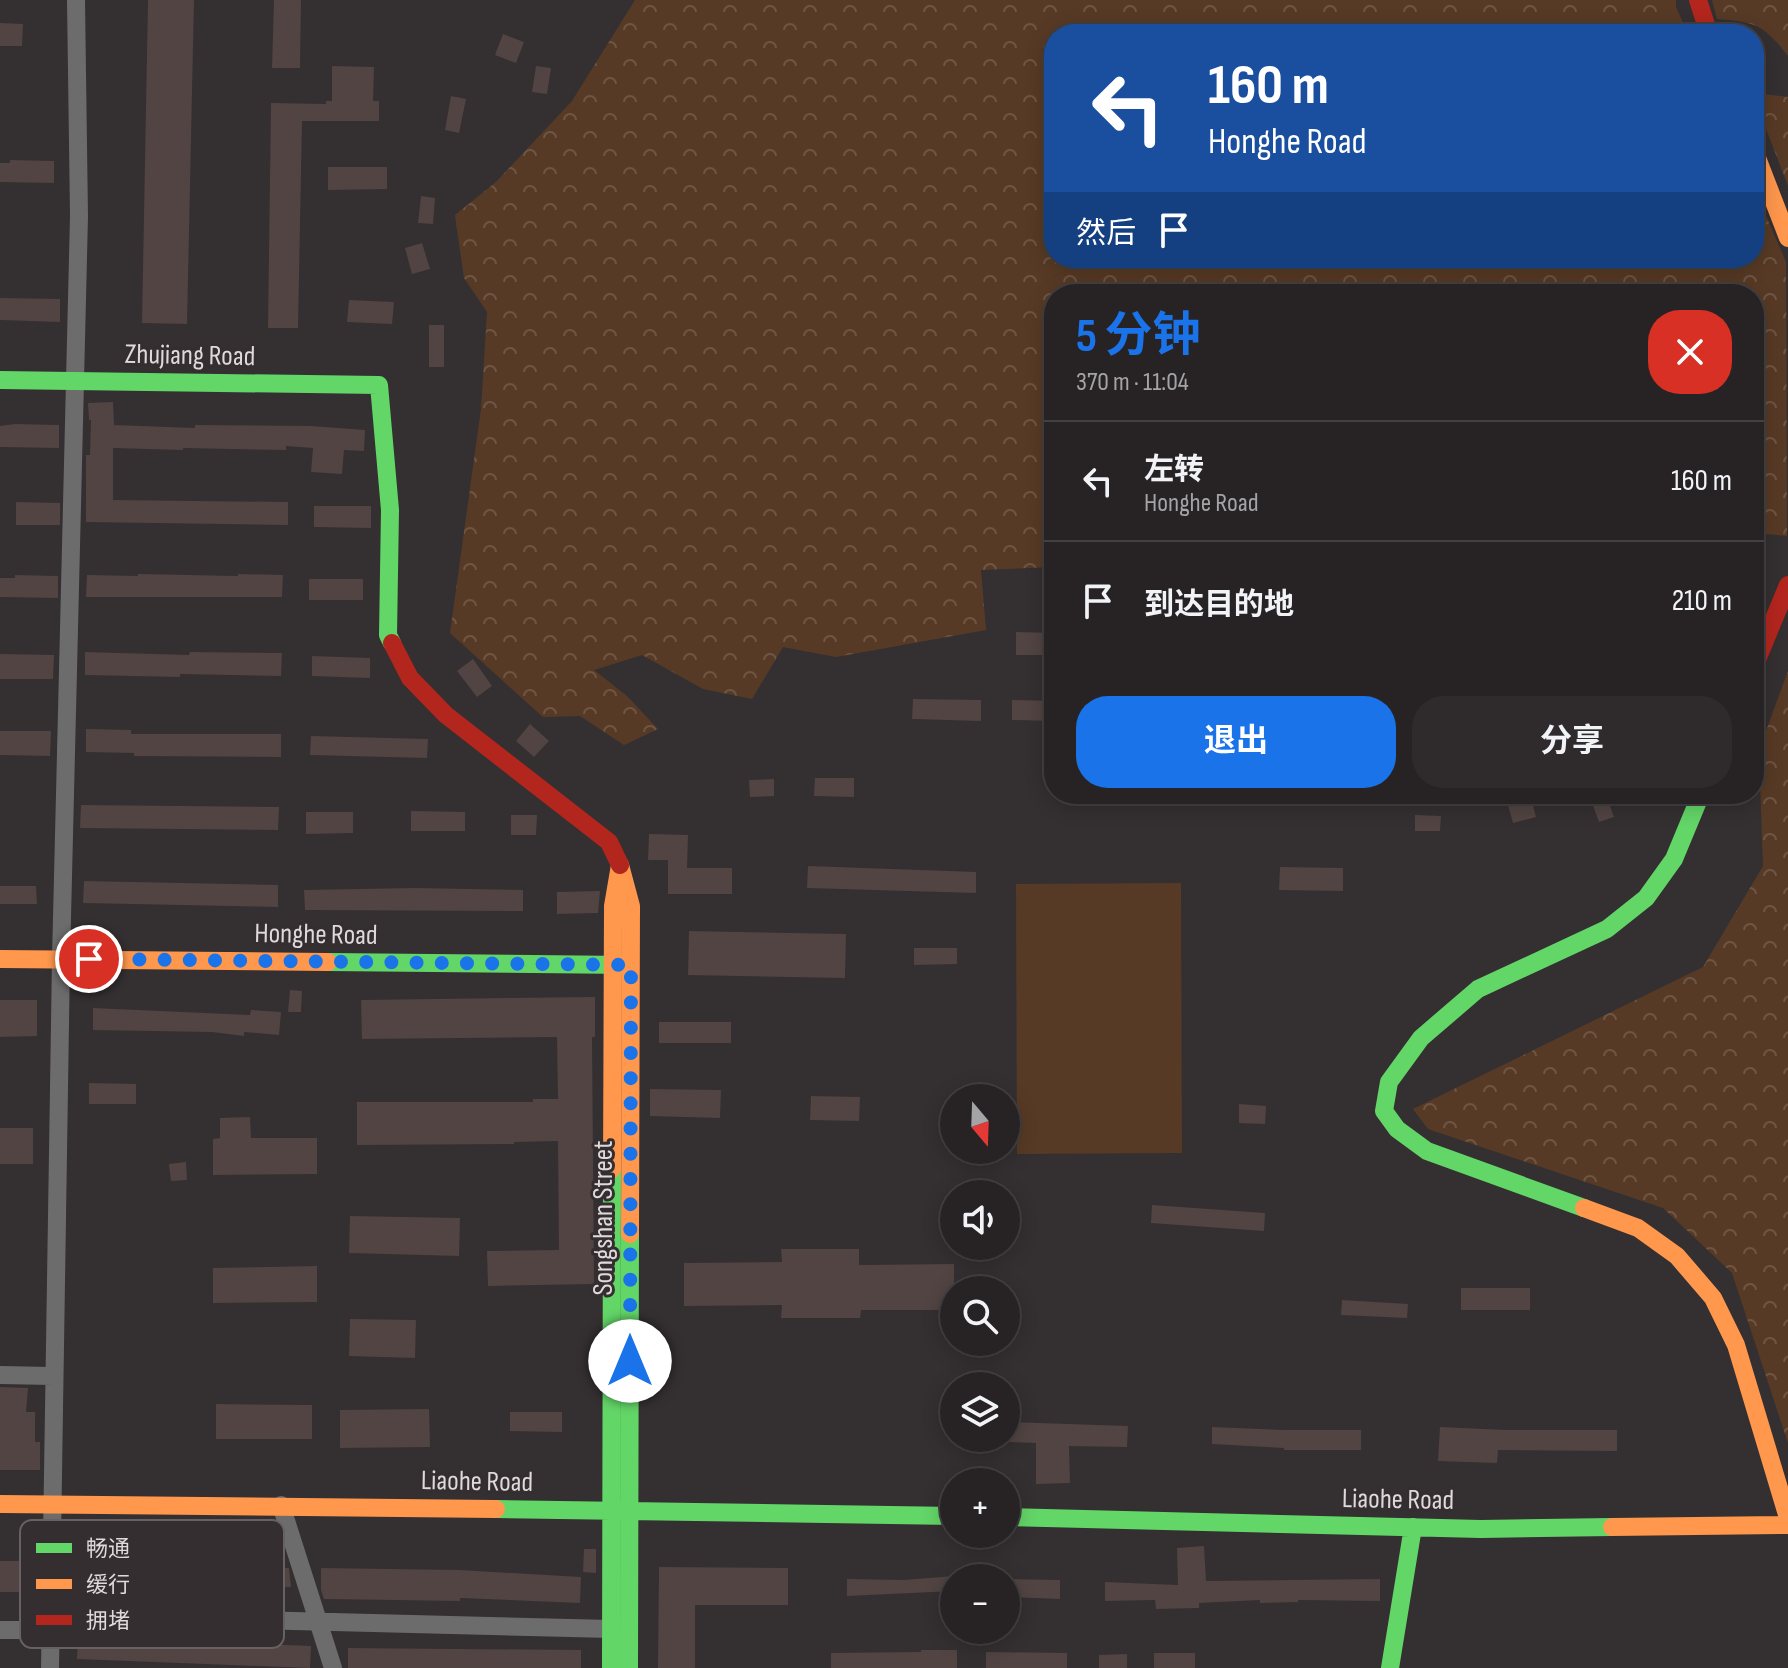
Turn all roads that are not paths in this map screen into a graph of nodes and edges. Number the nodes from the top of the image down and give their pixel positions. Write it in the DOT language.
graph roads {
  1 [pos="76,0"];
  2 [pos="1698,0"];
  3 [pos="1706,24"];
  4 [pos="1764,176"];
  5 [pos="1788,238"];
  6 [pos="0,380"];
  7 [pos="75,381"];
  8 [pos="1788,585"];
  9 [pos="1764,643"];
  10 [pos="1697,804"];
  11 [pos="609,842"];
  12 [pos="0,959"];
  13 [pos="61,959"];
  14 [pos="622,965"];
  15 [pos="0,1375"];
  16 [pos="53,1376"];
  17 [pos="52,1503"];
  18 [pos="0,1504"];
  19 [pos="281,1505"];
  20 [pos="620,1510"];
  21 [pos="940,1516"];
  22 [pos="1020,1517"];
  23 [pos="1788,1518"];
  24 [pos="52,1520"];
  25 [pos="1788,1525"];
  26 [pos="1413,1527"];
  27 [pos="284,1622"];
  28 [pos="319,1622"];
  29 [pos="20,1627"];
  30 [pos="611,1629"];
  31 [pos="0,1630"];
  32 [pos="333,1668"];
  33 [pos="611,1668"];
  34 [pos="629,1668"];
  35 [pos="1390,1668"];
  1 -- 7 [label="street"];
  2 -- 3 [label="street"];
  4 -- 5 [label="street"];
  6 -- 7 [label="street, Zhujiang Road"];
  7 -- 11 [label="street, Zhujiang Road"];
  7 -- 13 [label="street"];
  8 -- 9 [label="street"];
  10 -- 23 [label="street"];
  11 -- 14 [label="street, Songshan Street"];
  12 -- 13 [label="street, Honghe Road"];
  13 -- 14 [label="street, Honghe Road"];
  13 -- 16 [label="street"];
  14 -- 20 [label="street, Songshan Street"];
  15 -- 16 [label="street"];
  16 -- 17 [label="street"];
  17 -- 18 [label="street, Liaohe Road"];
  17 -- 19 [label="street, Liaohe Road"];
  17 -- 24 [label="street"];
  19 -- 20 [label="street, Liaohe Road"];
  19 -- 28 [label="street"];
  20 -- 21 [label="street, Liaohe Road"];
  20 -- 30 [label="street, Songshan Street"];
  20 -- 34 [label="street, Songshan Street"];
  22 -- 26 [label="street, Liaohe Road"];
  25 -- 26 [label="street, Liaohe Road"];
  26 -- 35 [label="street"];
  27 -- 28 [label="street"];
  28 -- 30 [label="street"];
  28 -- 32 [label="street"];
  29 -- 31 [label="street"];
  30 -- 33 [label="street, Songshan Street"];
}
